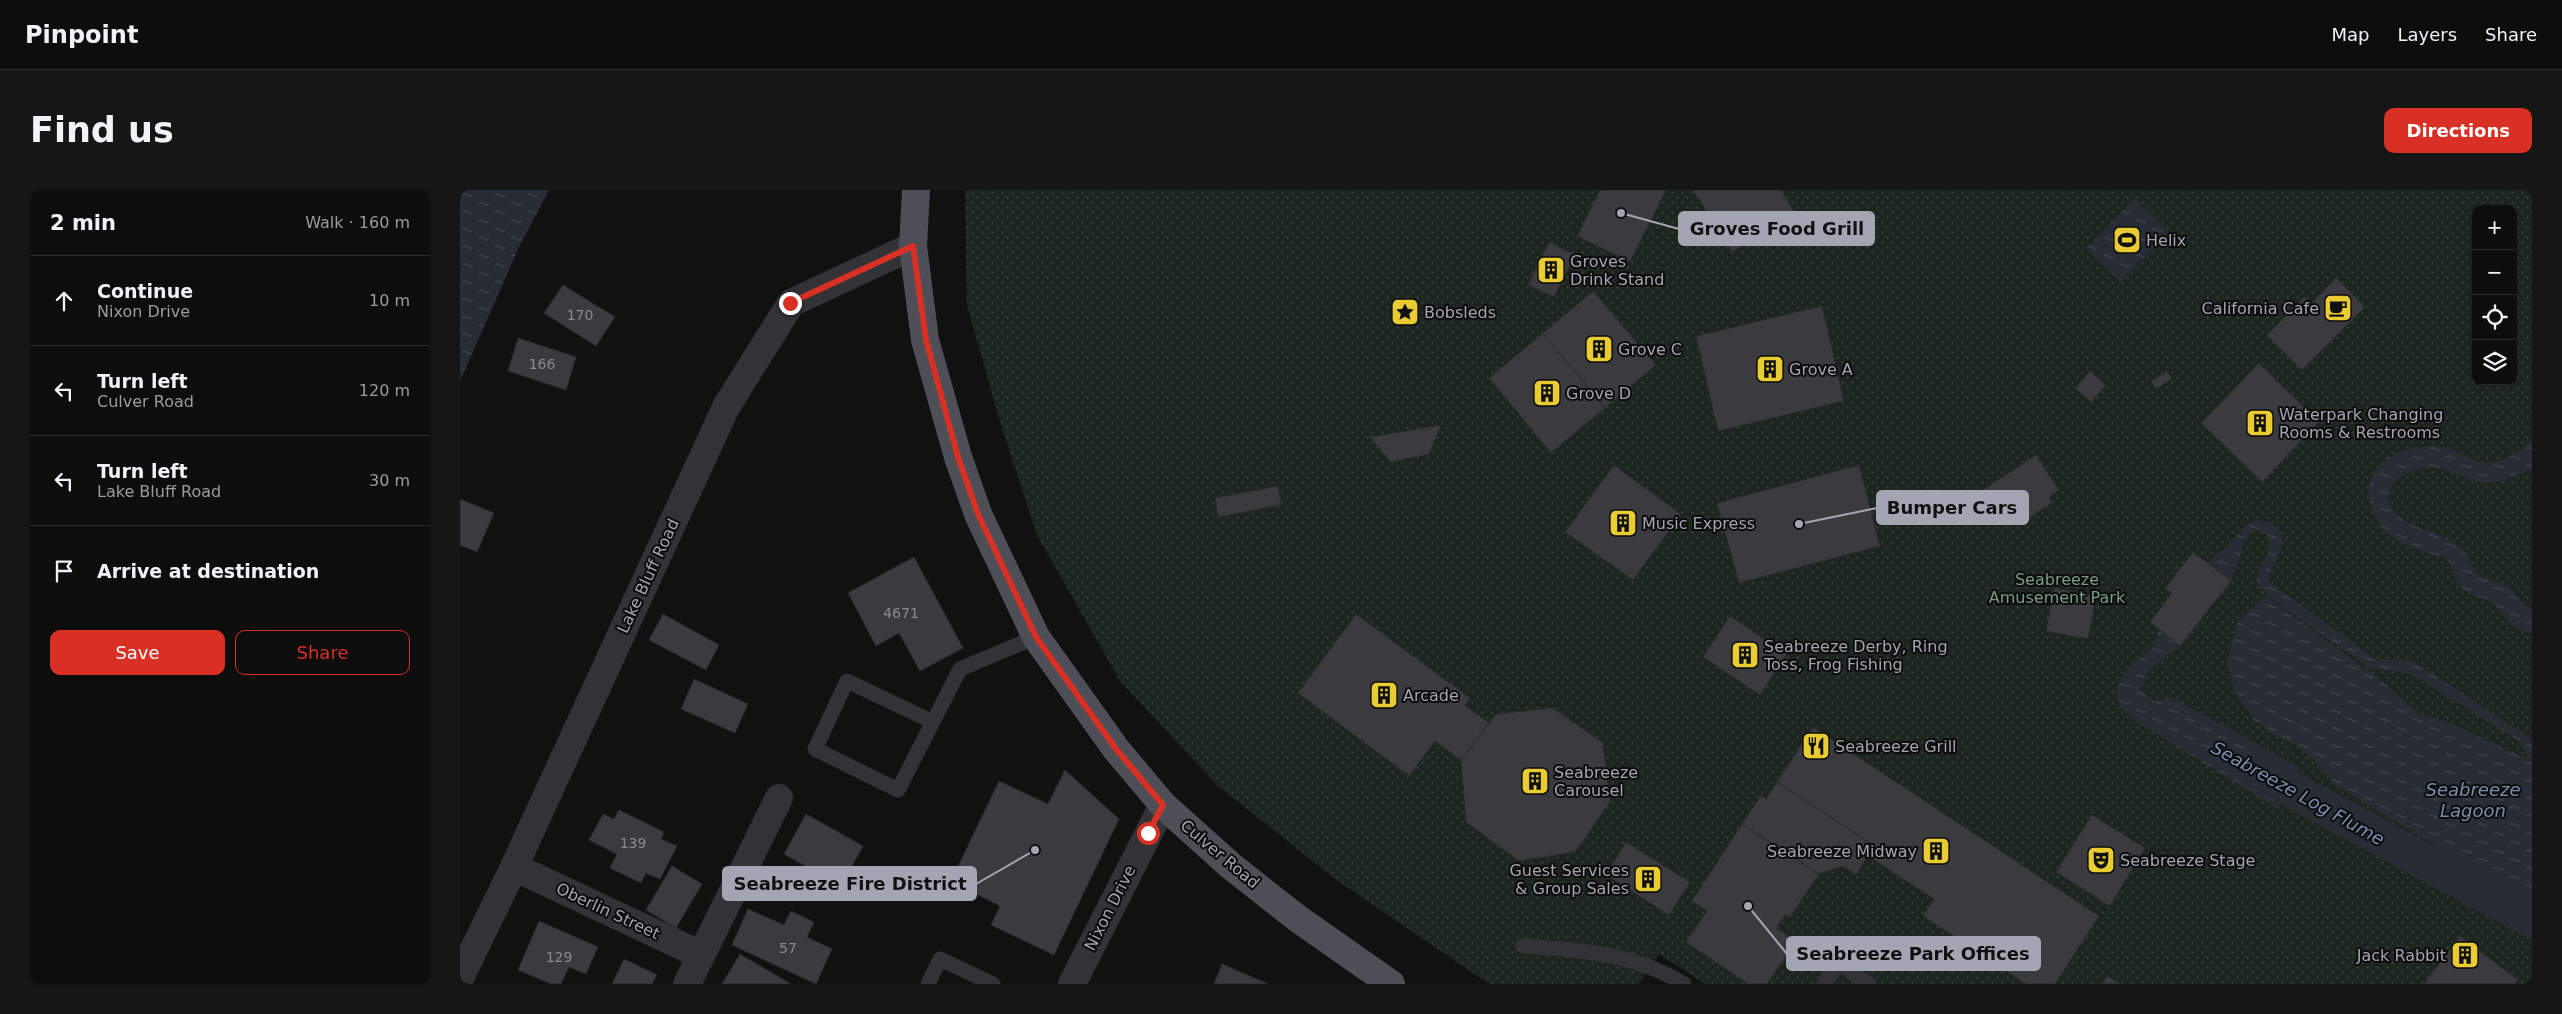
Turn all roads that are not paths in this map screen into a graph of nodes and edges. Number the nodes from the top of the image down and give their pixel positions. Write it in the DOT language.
graph roads {
  1 [pos="916,190"];
  2 [pos="913,246"];
  3 [pos="1036,637"];
  4 [pos="931,721"];
  5 [pos="779,798"];
  6 [pos="1163,805"];
  7 [pos="514,867"];
  8 [pos="1523,946"];
  9 [pos="702,955"];
  10 [pos="460,978"];
  11 [pos="687,984"];
  12 [pos="928,984"];
  13 [pos="993,984"];
  14 [pos="1072,984"];
  15 [pos="1391,984"];
  16 [pos="1684,984"];
  17 [pos="1824,984"];
  18 [pos="1869,984"];
  1 -- 2 [label="main road, Culver Road"];
  2 -- 3 [label="main road, Culver Road"];
  2 -- 7 [label="street, Lake Bluff Road"];
  3 -- 4 [label="lane"];
  3 -- 6 [label="main road, Culver Road"];
  4 -- 4 [label="lane"];
  5 -- 9 [label="street"];
  6 -- 14 [label="street, Nixon Drive"];
  6 -- 15 [label="main road, Culver Road"];
  7 -- 9 [label="street, Oberlin Street"];
  7 -- 10 [label="street, Lake Bluff Road"];
  8 -- 16 [label="lane"];
  9 -- 11 [label="street"];
  12 -- 13 [label="lane"];
  17 -- 18 [label="lane"];
}
